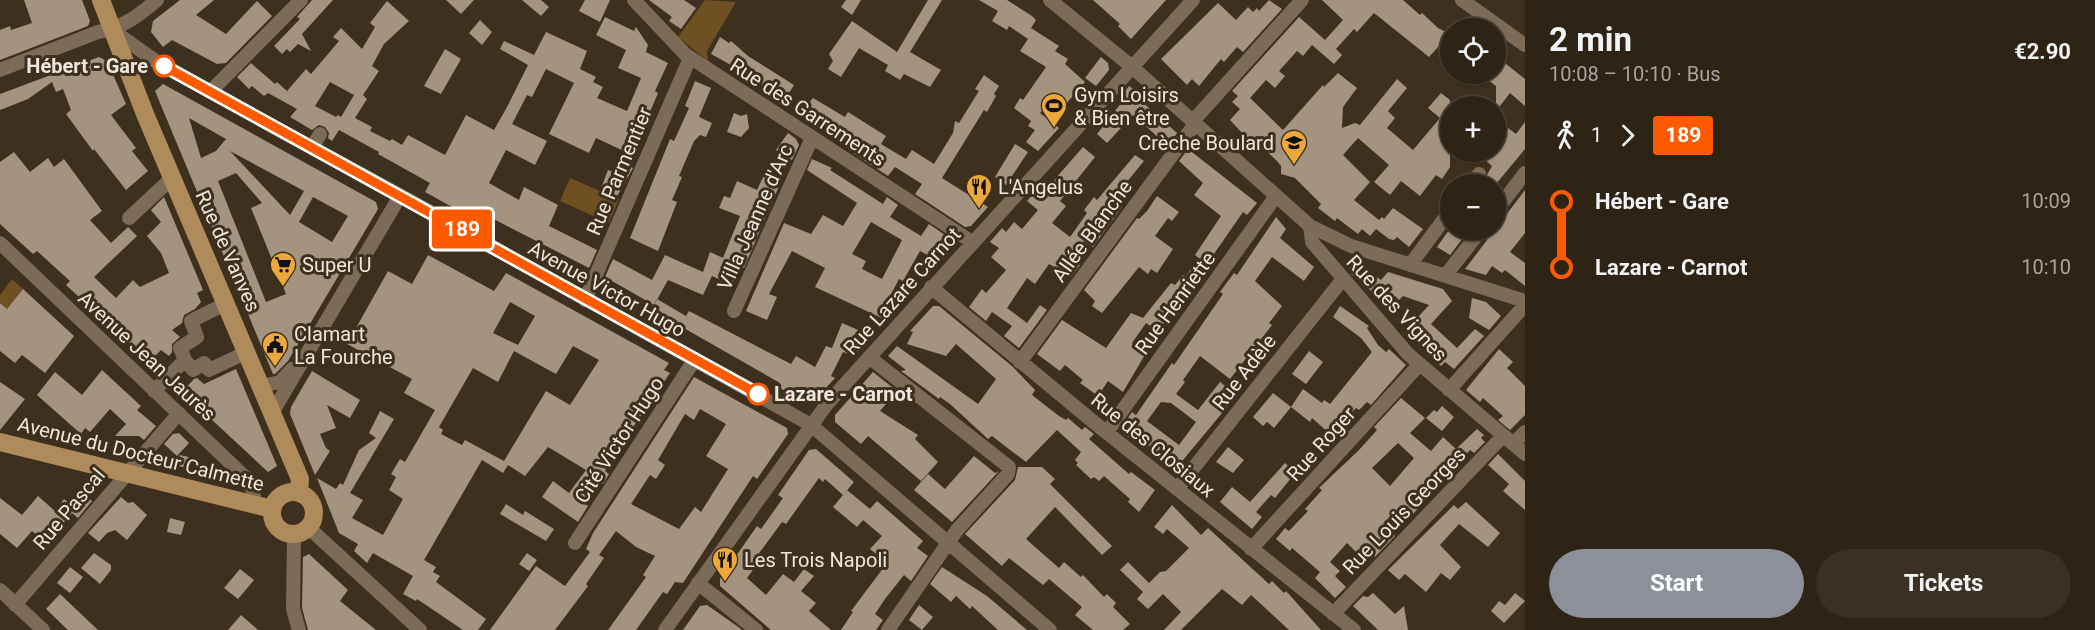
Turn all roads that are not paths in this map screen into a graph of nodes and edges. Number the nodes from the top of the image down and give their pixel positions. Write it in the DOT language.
graph roads {
  1 [pos="100,0"];
  2 [pos="157,0"];
  3 [pos="301,0"];
  4 [pos="634,0"];
  5 [pos="1050,0"];
  6 [pos="1193,0"];
  7 [pos="1302,0"];
  8 [pos="1462,0"];
  9 [pos="112,30"];
  10 [pos="1525,45"];
  11 [pos="690,58"];
  12 [pos="1131,66"];
  13 [pos="0,70"];
  14 [pos="210,93"];
  15 [pos="1194,123"];
  16 [pos="320,134"];
  17 [pos="812,138"];
  18 [pos="312,148"];
  19 [pos="1525,173"];
  20 [pos="172,178"];
  21 [pos="400,196"];
  22 [pos="1276,196"];
  23 [pos="1506,198"];
  24 [pos="129,218"];
  25 [pos="1440,224"];
  26 [pos="1310,226"];
  27 [pos="1473,240"];
  28 [pos="972,242"];
  29 [pos="0,243"];
  30 [pos="1410,265"];
  31 [pos="1445,276"];
  32 [pos="1342,280"];
  33 [pos="931,287"];
  34 [pos="585,300"];
  35 [pos="227,303"];
  36 [pos="1525,303"];
  37 [pos="734,311"];
  38 [pos="248,352"];
  39 [pos="869,357"];
  40 [pos="695,359"];
  41 [pos="185,360"];
  42 [pos="303,361"];
  43 [pos="1020,362"];
  44 [pos="1419,365"];
  45 [pos="261,386"];
  46 [pos="1449,390"];
  47 [pos="154,391"];
  48 [pos="179,413"];
  49 [pos="272,413"];
  50 [pos="811,424"];
  51 [pos="1107,432"];
  52 [pos="1525,432"];
  53 [pos="1508,440"];
  54 [pos="0,442"];
  55 [pos="1525,454"];
  56 [pos="125,473"];
  57 [pos="1177,489"];
  58 [pos="299,492"];
  59 [pos="263,507"];
  60 [pos="301,531"];
  61 [pos="949,542"];
  62 [pos="575,543"];
  63 [pos="1251,549"];
  64 [pos="698,583"];
  65 [pos="0,590"];
  66 [pos="15,605"];
  67 [pos="1333,614"];
  68 [pos="890,629"];
  69 [pos="43,630"];
  70 [pos="298,630"];
  71 [pos="420,630"];
  72 [pos="665,630"];
  73 [pos="756,630"];
  74 [pos="1050,630"];
  75 [pos="1354,630"];
  1 -- 9 [label="main road, Rue de Vanves"];
  2 -- 9 [label="street"];
  3 -- 14 [label="street"];
  4 -- 11 [label="street, Rue des Garrements"];
  5 -- 12 [label="street"];
  6 -- 12 [label="street, Rue Lazare Carnot"];
  7 -- 15 [label="street, Allée Blanche"];
  8 -- 10 [label="street"];
  9 -- 13 [label="street"];
  9 -- 14 [label="street, Avenue Victor Hugo"];
  9 -- 20 [label="main road, Rue de Vanves"];
  11 -- 17 [label="street, Rue des Garrements"];
  11 -- 34 [label="street, Rue Parmentier"];
  12 -- 15 [label="street"];
  12 -- 28 [label="street, Rue Lazare Carnot"];
  14 -- 18 [label="street, Avenue Victor Hugo"];
  15 -- 22 [label="street"];
  15 -- 43 [label="street, Allée Blanche"];
  16 -- 18 [label="street"];
  17 -- 28 [label="street, Rue des Garrements"];
  17 -- 37 [label="street, Villa Jeanne d'Arc"];
  18 -- 21 [label="street, Avenue Victor Hugo"];
  19 -- 23 [label="street"];
  20 -- 24 [label="street"];
  20 -- 35 [label="main road, Rue de Vanves"];
  21 -- 34 [label="street, Avenue Victor Hugo"];
  21 -- 42 [label="street"];
  22 -- 26 [label="street"];
  22 -- 51 [label="street, Rue Henriette"];
  25 -- 30 [label="street"];
  26 -- 30 [label="street"];
  26 -- 32 [label="street, Rue des Vignes"];
  27 -- 31 [label="street"];
  28 -- 33 [label="street, Rue Lazare Carnot"];
  29 -- 47 [label="street, Avenue Jean Jaurès"];
  30 -- 31 [label="street"];
  31 -- 36 [label="street"];
  32 -- 44 [label="street, Rue des Vignes"];
  32 -- 57 [label="street, Rue Adèle"];
  33 -- 39 [label="street, Rue Lazare Carnot"];
  33 -- 43 [label="street, Rue des Closiaux"];
  34 -- 40 [label="street, Avenue Victor Hugo"];
  35 -- 38 [label="main road, Rue de Vanves"];
  35 -- 41 [label="street"];
  36 -- 46 [label="street"];
  38 -- 41 [label="street"];
  38 -- 45 [label="main road, Rue de Vanves"];
  39 -- 50 [label="street, Rue Lazare Carnot"];
  39 -- 61 [label="street"];
  40 -- 50 [label="street, Avenue Victor Hugo"];
  40 -- 62 [label="street, Cité Victor Hugo"];
  41 -- 47 [label="street"];
  42 -- 45 [label="street"];
  42 -- 49 [label="street"];
  43 -- 51 [label="street, Rue des Closiaux"];
  44 -- 46 [label="street, Rue des Vignes"];
  44 -- 63 [label="street, Rue Roger"];
  45 -- 49 [label="main road, Rue de Vanves"];
  46 -- 53 [label="street, Rue des Vignes"];
  47 -- 48 [label="street, Avenue Jean Jaurès"];
  48 -- 56 [label="street, Rue Pascal"];
  48 -- 59 [label="street, Avenue Jean Jaurès"];
  49 -- 58 [label="main road, Rue de Vanves"];
  50 -- 61 [label="street, Avenue Victor Hugo"];
  50 -- 64 [label="street, Rue Lazare Carnot"];
  51 -- 57 [label="street, Rue des Closiaux"];
  52 -- 53 [label="street, Rue Louis Georges"];
  53 -- 55 [label="street, Rue des Vignes"];
  53 -- 67 [label="street, Rue Louis Georges"];
  54 -- 56 [label="main road, Avenue du Docteur Calmette"];
  56 -- 59 [label="main road, Avenue du Docteur Calmette"];
  56 -- 66 [label="street, Rue Pascal"];
  57 -- 63 [label="street, Rue des Closiaux"];
  58 -- 59 [label="main road"];
  58 -- 60 [label="main road"];
  59 -- 60 [label="main road"];
  60 -- 70 [label="street"];
  60 -- 71 [label="street"];
  61 -- 68 [label="street"];
  61 -- 74 [label="street, Avenue Victor Hugo"];
  63 -- 67 [label="street, Rue des Closiaux"];
  64 -- 72 [label="street, Rue Lazare Carnot"];
  64 -- 73 [label="street"];
  65 -- 66 [label="street"];
  66 -- 69 [label="street"];
  67 -- 75 [label="street, Rue des Closiaux"];
}
